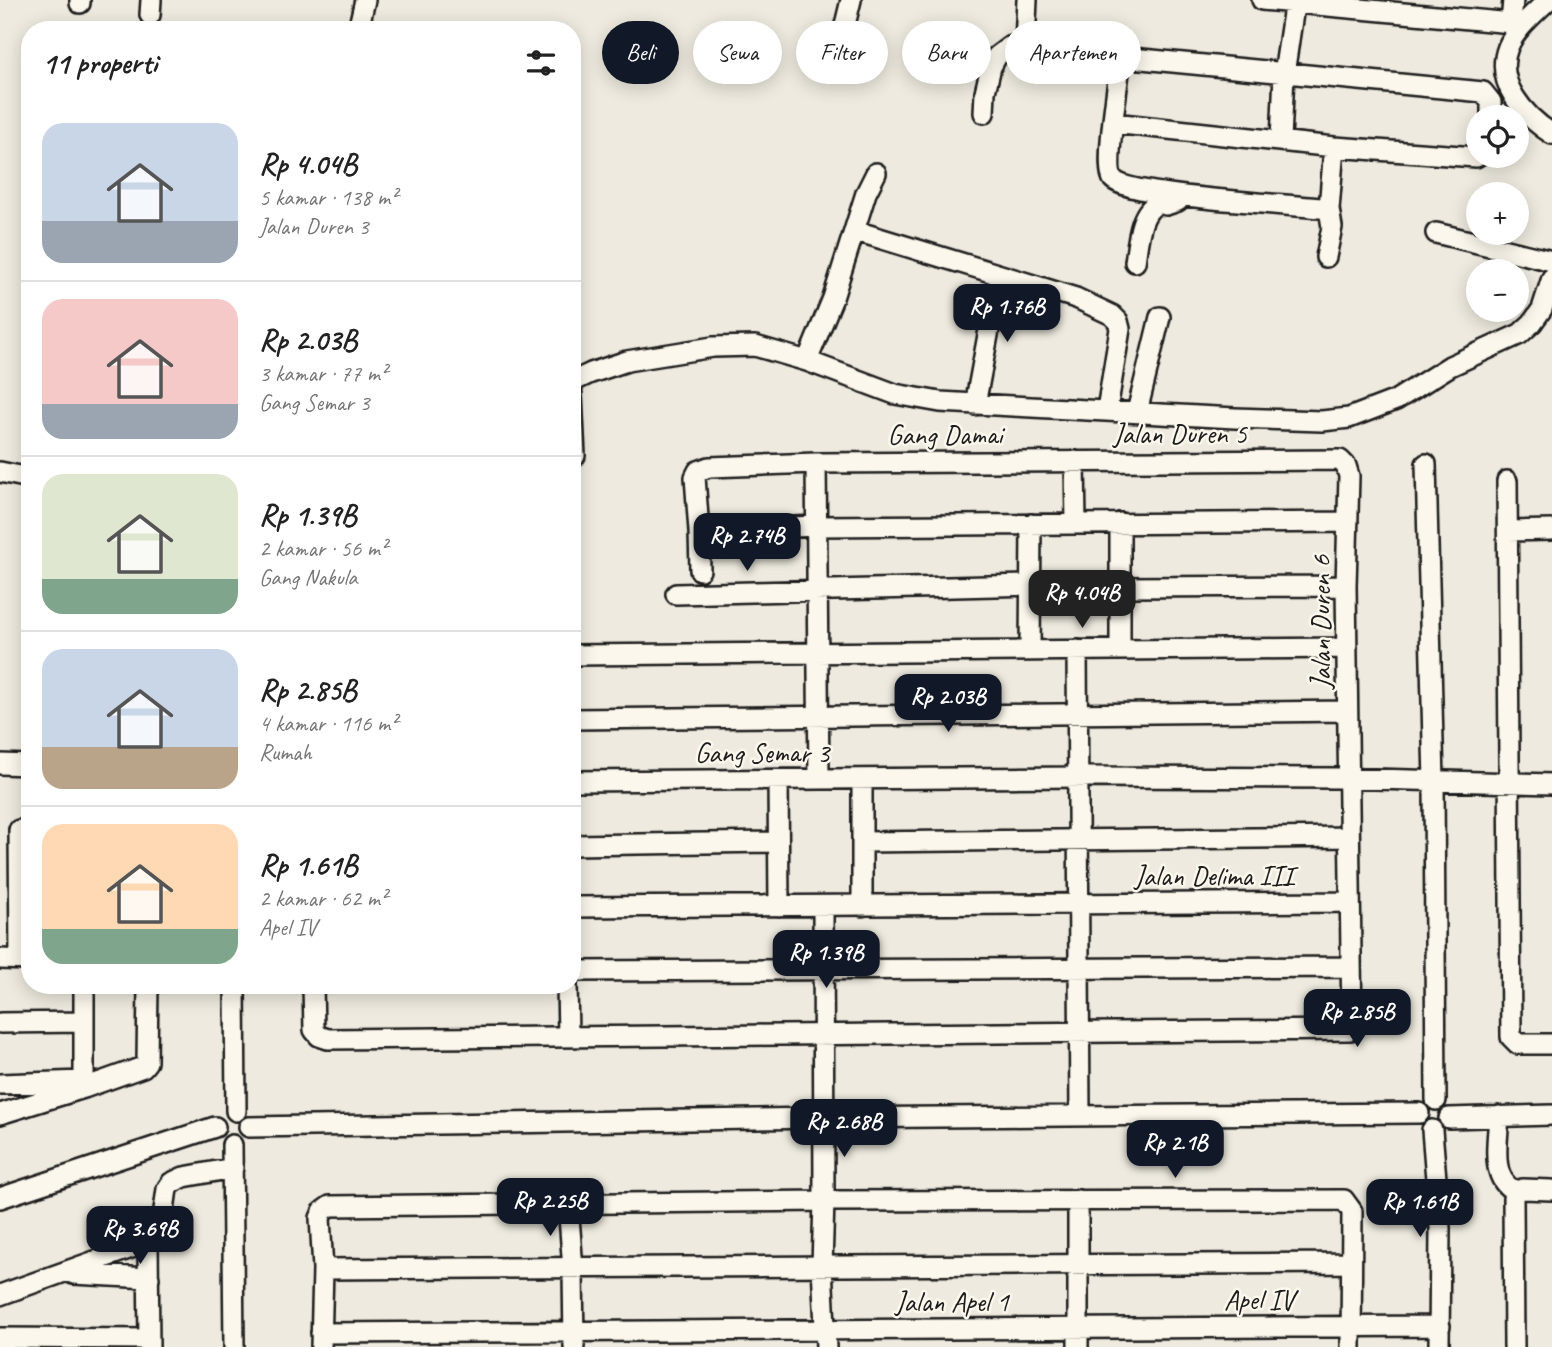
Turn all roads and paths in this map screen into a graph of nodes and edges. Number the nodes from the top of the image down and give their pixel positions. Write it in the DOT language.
graph roads {
  1 [pos="365,0"];
  2 [pos="851,0"];
  3 [pos="1027,0"];
  4 [pos="1262,0"];
  5 [pos="1513,0"];
  6 [pos="1548,0"];
  7 [pos="1295,2"];
  8 [pos="360,21"];
  9 [pos="846,21"];
  10 [pos="1026,21"];
  11 [pos="1517,24"];
  12 [pos="1005,50"];
  13 [pos="1141,59"];
  14 [pos="1284,74"];
  15 [pos="1118,84"];
  16 [pos="1491,105"];
  17 [pos="984,113"];
  18 [pos="1113,123"];
  19 [pos="1552,134"];
  20 [pos="1281,140"];
  21 [pos="1334,147"];
  22 [pos="1466,154"];
  23 [pos="876,173"];
  24 [pos="1182,195"];
  25 [pos="1329,209"];
  26 [pos="856,231"];
  27 [pos="1436,233"];
  28 [pos="1325,257"];
  29 [pos="1552,261"];
  30 [pos="1135,262"];
  31 [pos="999,276"];
  32 [pos="1552,278"];
  33 [pos="1547,310"];
  34 [pos="1160,317"];
  35 [pos="807,361"];
  36 [pos="581,378"];
  37 [pos="975,405"];
  38 [pos="1107,410"];
  39 [pos="1137,412"];
  40 [pos="1075,461"];
  41 [pos="816,463"];
  42 [pos="1426,464"];
  43 [pos="1346,466"];
  44 [pos="0,472"];
  45 [pos="21,476"];
  46 [pos="1507,481"];
  47 [pos="1349,522"];
  48 [pos="1120,523"];
  49 [pos="1031,524"];
  50 [pos="1076,524"];
  51 [pos="816,526"];
  52 [pos="1552,530"];
  53 [pos="699,531"];
  54 [pos="1508,531"];
  55 [pos="700,570"];
  56 [pos="1031,585"];
  57 [pos="1346,586"];
  58 [pos="1120,587"];
  59 [pos="818,591"];
  60 [pos="676,594"];
  61 [pos="1347,648"];
  62 [pos="1077,650"];
  63 [pos="1120,650"];
  64 [pos="1030,651"];
  65 [pos="818,653"];
  66 [pos="581,655"];
  67 [pos="1347,711"];
  68 [pos="1078,712"];
  69 [pos="819,715"];
  70 [pos="581,719"];
  71 [pos="0,764"];
  72 [pos="21,765"];
  73 [pos="1079,777"];
  74 [pos="819,779"];
  75 [pos="862,779"];
  76 [pos="1349,779"];
  77 [pos="779,780"];
  78 [pos="581,781"];
  79 [pos="1434,782"];
  80 [pos="1511,784"];
  81 [pos="1552,784"];
  82 [pos="16,830"];
  83 [pos="1348,837"];
  84 [pos="1079,839"];
  85 [pos="778,842"];
  86 [pos="862,842"];
  87 [pos="581,845"];
  88 [pos="1349,902"];
  89 [pos="1079,904"];
  90 [pos="779,906"];
  91 [pos="862,906"];
  92 [pos="581,907"];
  93 [pos="823,907"];
  94 [pos="17,960"];
  95 [pos="1349,967"];
  96 [pos="1080,968"];
  97 [pos="823,970"];
  98 [pos="581,971"];
  99 [pos="84,994"];
  100 [pos="148,994"];
  101 [pos="235,994"];
  102 [pos="313,994"];
  103 [pos="567,994"];
  104 [pos="84,1022"];
  105 [pos="0,1023"];
  106 [pos="1081,1032"];
  107 [pos="823,1035"];
  108 [pos="568,1036"];
  109 [pos="1552,1044"];
  110 [pos="0,1084"];
  111 [pos="83,1084"];
  112 [pos="1436,1100"];
  113 [pos="1419,1113"];
  114 [pos="0,1114"];
  115 [pos="1552,1115"];
  116 [pos="1080,1116"];
  117 [pos="1499,1116"];
  118 [pos="824,1118"];
  119 [pos="1449,1118"];
  120 [pos="242,1119"];
  121 [pos="215,1127"];
  122 [pos="1432,1130"];
  123 [pos="232,1145"];
  124 [pos="233,1168"];
  125 [pos="1552,1190"];
  126 [pos="1515,1191"];
  127 [pos="0,1198"];
  128 [pos="1078,1200"];
  129 [pos="824,1201"];
  130 [pos="568,1203"];
  131 [pos="148,1242"];
  132 [pos="1350,1263"];
  133 [pos="1077,1265"];
  134 [pos="822,1266"];
  135 [pos="323,1269"];
  136 [pos="573,1269"];
  137 [pos="62,1274"];
  138 [pos="149,1278"];
  139 [pos="0,1295"];
  140 [pos="1351,1326"];
  141 [pos="1440,1326"];
  142 [pos="1078,1337"];
  143 [pos="0,1338"];
  144 [pos="826,1338"];
  145 [pos="321,1340"];
  146 [pos="574,1340"];
  147 [pos="149,1343"];
  148 [pos="234,1347"];
  149 [pos="1351,1347"];
  150 [pos="1439,1347"];
  151 [pos="1514,1347"];
  1 -- 8 [label="street"];
  2 -- 9 [label="street"];
  3 -- 10 [label="street"];
  4 -- 7 [label="street"];
  5 -- 11 [label="street"];
  6 -- 11 [label="street"];
  7 -- 11 [label="street"];
  7 -- 14 [label="street"];
  11 -- 19 [label="street"];
  12 -- 17 [label="street"];
  13 -- 14 [label="street"];
  14 -- 16 [label="street"];
  14 -- 20 [label="street"];
  15 -- 18 [label="street"];
  18 -- 20 [label="street"];
  18 -- 24 [label="street"];
  20 -- 21 [label="street"];
  21 -- 22 [label="street"];
  21 -- 25 [label="street"];
  23 -- 26 [label="street"];
  24 -- 25 [label="street"];
  24 -- 30 [label="street"];
  25 -- 28 [label="street"];
  26 -- 31 [label="street"];
  26 -- 35 [label="street"];
  27 -- 29 [label="street"];
  31 -- 37 [label="street"];
  31 -- 38 [label="street"];
  32 -- 33 [label="street"];
  33 -- 39 [label="street"];
  34 -- 39 [label="street"];
  35 -- 36 [label="street"];
  35 -- 37 [label="street"];
  37 -- 38 [label="street"];
  38 -- 39 [label="street"];
  40 -- 41 [label="street, Gang Damai"];
  40 -- 43 [label="street, Jalan Duren 5"];
  40 -- 50 [label="street, Jalan Duren 5"];
  41 -- 51 [label="street"];
  41 -- 53 [label="street, Gang Damai"];
  42 -- 79 [label="street"];
  43 -- 47 [label="street, Jalan Duren 6"];
  44 -- 45 [label="street"];
  46 -- 54 [label="street"];
  47 -- 48 [label="street"];
  47 -- 57 [label="street, Jalan Duren 6"];
  48 -- 50 [label="street"];
  48 -- 58 [label="street"];
  49 -- 50 [label="street"];
  49 -- 51 [label="street"];
  49 -- 56 [label="street"];
  51 -- 53 [label="street"];
  51 -- 59 [label="street"];
  52 -- 54 [label="street"];
  53 -- 55 [label="street"];
  54 -- 80 [label="street"];
  56 -- 59 [label="street"];
  56 -- 64 [label="street"];
  57 -- 58 [label="street"];
  57 -- 61 [label="street, Jalan Duren 6"];
  58 -- 63 [label="street"];
  59 -- 60 [label="street"];
  59 -- 65 [label="street"];
  61 -- 63 [label="street"];
  61 -- 67 [label="street, Jalan Duren 6"];
  62 -- 63 [label="street"];
  62 -- 64 [label="street"];
  62 -- 68 [label="street"];
  64 -- 65 [label="street"];
  65 -- 66 [label="street"];
  65 -- 69 [label="street"];
  67 -- 68 [label="street"];
  67 -- 76 [label="street, Jalan Duren 6"];
  68 -- 69 [label="street"];
  68 -- 73 [label="street"];
  69 -- 70 [label="street"];
  69 -- 74 [label="street"];
  71 -- 72 [label="street"];
  73 -- 75 [label="street, Gang Semar 3"];
  73 -- 76 [label="street, Gang Semar 3"];
  73 -- 84 [label="street"];
  74 -- 75 [label="street, Gang Semar 3"];
  74 -- 77 [label="street, Gang Semar 3"];
  75 -- 86 [label="street"];
  76 -- 79 [label="street, Gang Semar 3"];
  76 -- 83 [label="street, Jalan Duren 6"];
  77 -- 78 [label="street, Gang Semar 3"];
  77 -- 85 [label="street"];
  79 -- 80 [label="street, Gang Semar 3"];
  79 -- 112 [label="street"];
  80 -- 81 [label="street, Gang Semar 3"];
  80 -- 109 [label="street"];
  82 -- 94 [label="street"];
  83 -- 84 [label="street"];
  83 -- 88 [label="street, Jalan Duren 6"];
  84 -- 86 [label="street"];
  84 -- 89 [label="street"];
  85 -- 87 [label="street"];
  85 -- 90 [label="street"];
  86 -- 91 [label="street"];
  88 -- 89 [label="street, Jalan Delima III"];
  88 -- 95 [label="street, Jalan Duren 6"];
  89 -- 91 [label="street, Jalan Delima III"];
  89 -- 96 [label="street"];
  90 -- 92 [label="street, Jalan Delima III"];
  90 -- 93 [label="street, Jalan Delima III"];
  91 -- 93 [label="street, Jalan Delima III"];
  93 -- 97 [label="street"];
  95 -- 96 [label="street"];
  95 -- 106 [label="street, Jalan Duren 6"];
  96 -- 97 [label="street"];
  96 -- 106 [label="street"];
  97 -- 98 [label="street"];
  97 -- 107 [label="street"];
  99 -- 104 [label="street"];
  100 -- 111 [label="street"];
  101 -- 120 [label="street"];
  102 -- 108 [label="street"];
  103 -- 108 [label="street"];
  104 -- 105 [label="street"];
  104 -- 111 [label="street"];
  106 -- 107 [label="street"];
  106 -- 116 [label="street"];
  107 -- 108 [label="street"];
  107 -- 118 [label="street"];
  110 -- 111 [label="street"];
  111 -- 114 [label="street"];
  112 -- 113 [label="street"];
  112 -- 119 [label="street"];
  113 -- 116 [label="street"];
  113 -- 122 [label="street"];
  115 -- 117 [label="street"];
  116 -- 118 [label="street"];
  117 -- 119 [label="street"];
  117 -- 126 [label="street"];
  118 -- 120 [label="street"];
  118 -- 129 [label="street"];
  119 -- 122 [label="street"];
  120 -- 121 [label="street"];
  120 -- 123 [label="street"];
  121 -- 123 [label="street"];
  121 -- 127 [label="street"];
  122 -- 141 [label="street"];
  123 -- 124 [label="street"];
  124 -- 131 [label="street"];
  124 -- 148 [label="street"];
  125 -- 126 [label="street"];
  126 -- 151 [label="street"];
  128 -- 129 [label="street"];
  128 -- 132 [label="street"];
  128 -- 133 [label="street"];
  129 -- 130 [label="street"];
  129 -- 134 [label="street"];
  130 -- 135 [label="street"];
  130 -- 136 [label="street"];
  131 -- 137 [label="street"];
  131 -- 138 [label="street"];
  132 -- 133 [label="street"];
  132 -- 140 [label="street"];
  133 -- 134 [label="street"];
  133 -- 142 [label="street"];
  134 -- 136 [label="street"];
  134 -- 144 [label="street"];
  135 -- 136 [label="street"];
  135 -- 145 [label="street"];
  136 -- 146 [label="street"];
  137 -- 138 [label="street"];
  137 -- 139 [label="street"];
  138 -- 147 [label="street"];
  140 -- 141 [label="street, Apel IV"];
  140 -- 142 [label="street, Apel IV"];
  140 -- 149 [label="street"];
  141 -- 150 [label="street"];
  142 -- 144 [label="street, Jalan Apel 1"];
  143 -- 147 [label="street"];
  144 -- 146 [label="street, Jalan Apel 1"];
  145 -- 146 [label="street, Jalan Apel 1"];
}
